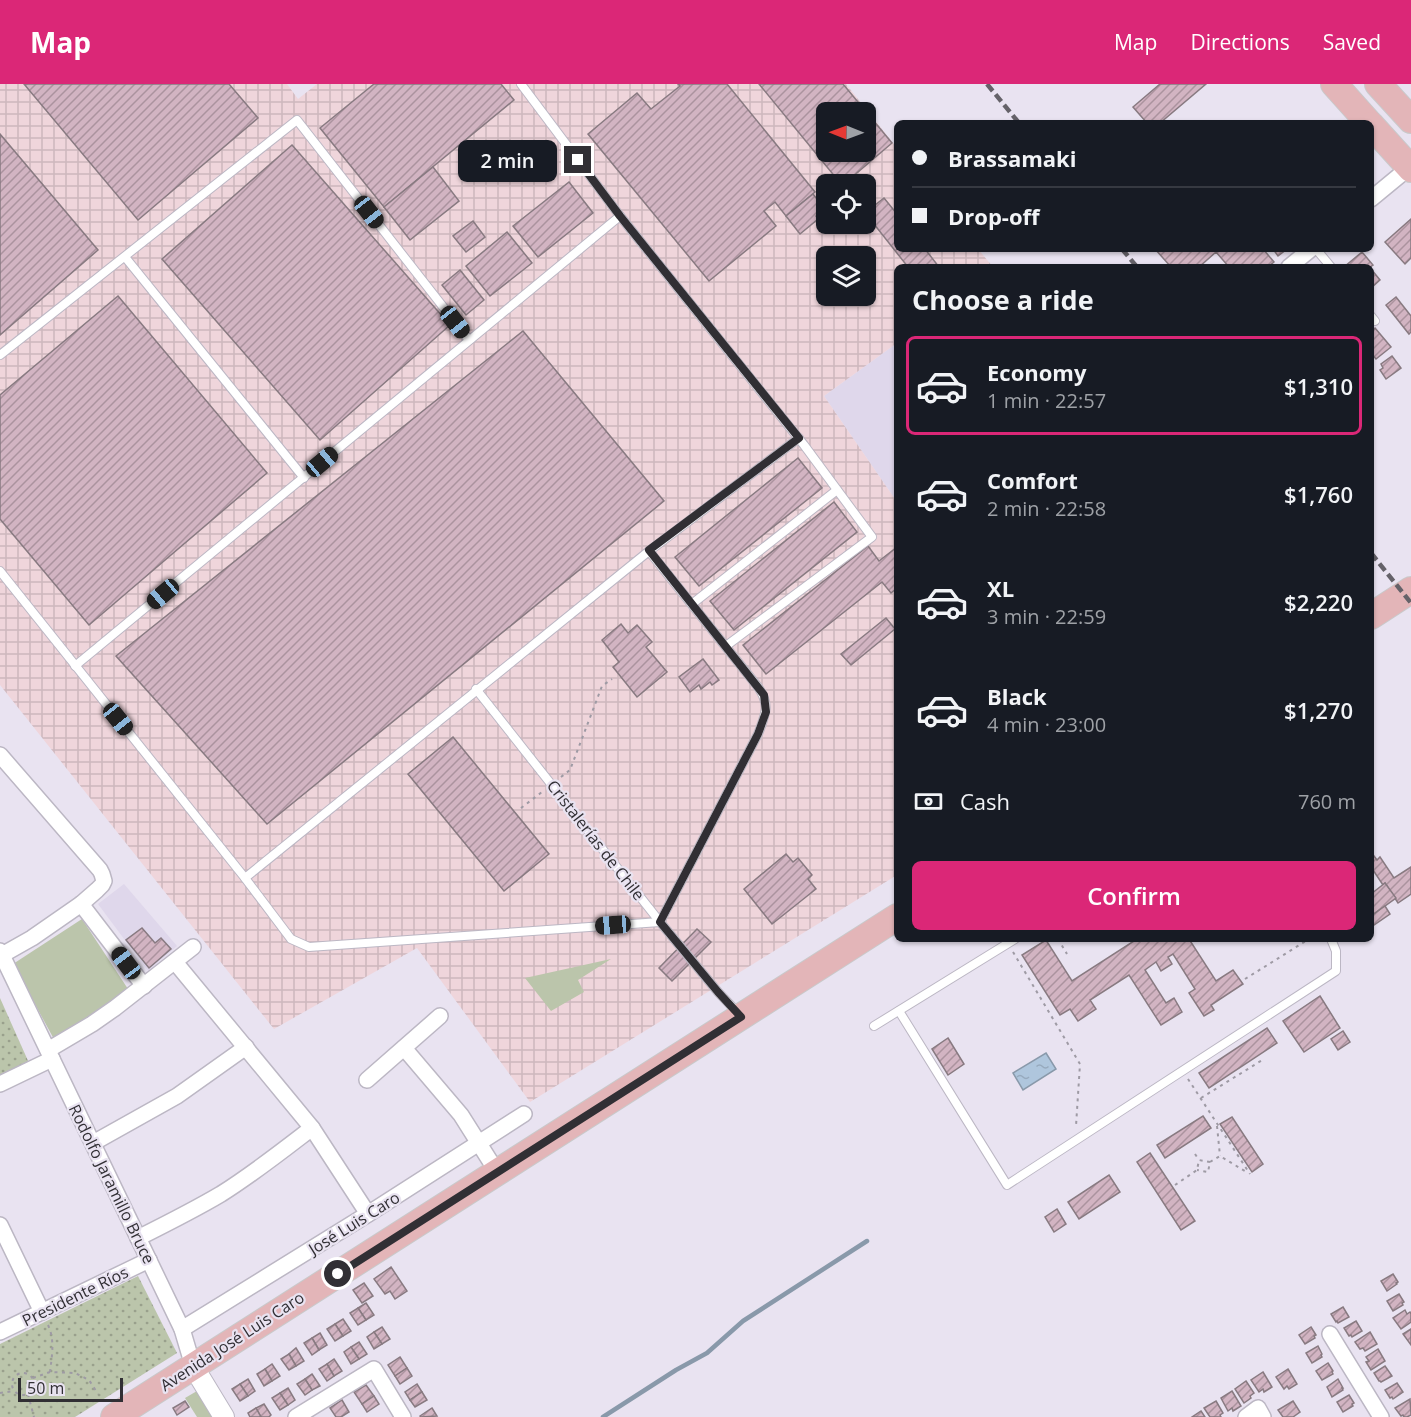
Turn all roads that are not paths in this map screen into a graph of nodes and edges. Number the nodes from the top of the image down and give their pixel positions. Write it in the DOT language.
graph roads {
  1 [pos="520,84"];
  2 [pos="1334,84"];
  3 [pos="1379,85"];
  4 [pos="1365,118"];
  5 [pos="1411,120"];
  6 [pos="1374,128"];
  7 [pos="1411,167"];
  8 [pos="1374,197"];
  9 [pos="620,216"];
  10 [pos="1307,252"];
  11 [pos="1318,252"];
  12 [pos="125,257"];
  13 [pos="1293,264"];
  14 [pos="1328,264"];
  15 [pos="469,340"];
  16 [pos="0,355"];
  17 [pos="799,438"];
  18 [pos="304,478"];
  19 [pos="837,490"];
  20 [pos="649,550"];
  21 [pos="0,571"];
  22 [pos="1411,590"];
  23 [pos="692,603"];
  24 [pos="1374,614"];
  25 [pos="726,646"];
  26 [pos="75,666"];
  27 [pos="476,689"];
  28 [pos="0,755"];
  29 [pos="245,878"];
  30 [pos="81,904"];
  31 [pos="894,919"];
  32 [pos="660,922"];
  33 [pos="1009,942"];
  34 [pos="1332,942"];
  35 [pos="193,947"];
  36 [pos="2,959"];
  37 [pos="175,962"];
  38 [pos="144,986"];
  39 [pos="899,1011"];
  40 [pos="440,1016"];
  41 [pos="741,1017"];
  42 [pos="874,1026"];
  43 [pos="246,1047"];
  44 [pos="404,1048"];
  45 [pos="50,1054"];
  46 [pos="367,1080"];
  47 [pos="0,1084"];
  48 [pos="524,1114"];
  49 [pos="312,1128"];
  50 [pos="93,1143"];
  51 [pos="479,1144"];
  52 [pos="497,1172"];
  53 [pos="368,1214"];
  54 [pos="0,1225"];
  55 [pos="138,1238"];
  56 [pos="149,1260"];
  57 [pos="42,1312"];
  58 [pos="182,1329"];
  59 [pos="0,1332"];
  60 [pos="1330,1334"];
  61 [pos="193,1366"];
  62 [pos="314,1412"];
  63 [pos="114,1417"];
  64 [pos="224,1417"];
  65 [pos="296,1417"];
  66 [pos="403,1417"];
  67 [pos="1246,1417"];
  68 [pos="1263,1417"];
  69 [pos="1381,1417"];
  1 -- 9 [label="lane"];
  2 -- 4 [label="main road"];
  3 -- 4 [label="main road"];
  3 -- 5 [label="main road"];
  6 -- 7 [label="main road"];
  7 -- 8 [label="street"];
  9 -- 15 [label="lane"];
  9 -- 17 [label="lane"];
  10 -- 13 [label="street"];
  11 -- 14 [label="lane"];
  12 -- 15 [label="lane"];
  12 -- 16 [label="lane"];
  12 -- 18 [label="lane"];
  15 -- 18 [label="lane"];
  17 -- 19 [label="lane"];
  17 -- 20 [label="lane"];
  18 -- 26 [label="lane"];
  19 -- 23 [label="lane"];
  19 -- 25 [label="lane"];
  20 -- 23 [label="lane"];
  20 -- 27 [label="lane"];
  21 -- 26 [label="lane"];
  22 -- 24 [label="main road"];
  23 -- 25 [label="lane"];
  25 -- 32 [label="lane"];
  26 -- 29 [label="lane"];
  27 -- 29 [label="lane"];
  27 -- 32 [label="lane, Cristalerías de Chile"];
  28 -- 30 [label="street"];
  29 -- 32 [label="lane"];
  30 -- 36 [label="street"];
  30 -- 38 [label="street"];
  31 -- 41 [label="main road, Avenida José Luis Caro"];
  32 -- 41 [label="lane, Cristalerías de Chile"];
  33 -- 39 [label="lane"];
  34 -- 39 [label="lane"];
  35 -- 37 [label="street"];
  36 -- 45 [label="street, Rodolfo Jaramillo Bruce"];
  37 -- 38 [label="street"];
  37 -- 43 [label="street"];
  38 -- 45 [label="street"];
  39 -- 42 [label="lane"];
  40 -- 44 [label="street"];
  41 -- 52 [label="main road, Avenida José Luis Caro"];
  43 -- 49 [label="street"];
  43 -- 50 [label="street"];
  44 -- 46 [label="street"];
  44 -- 51 [label="street"];
  45 -- 47 [label="street"];
  45 -- 50 [label="street, Rodolfo Jaramillo Bruce"];
  48 -- 51 [label="street, José Luis Caro"];
  49 -- 53 [label="street"];
  49 -- 55 [label="street"];
  50 -- 55 [label="street, Rodolfo Jaramillo Bruce"];
  51 -- 52 [label="street"];
  51 -- 53 [label="street, José Luis Caro"];
  52 -- 61 [label="main road, Avenida José Luis Caro"];
  53 -- 58 [label="street, José Luis Caro"];
  54 -- 57 [label="street"];
  55 -- 56 [label="street, Rodolfo Jaramillo Bruce"];
  56 -- 57 [label="street, Presidente Ríos"];
  56 -- 58 [label="street, Rodolfo Jaramillo Bruce"];
  57 -- 59 [label="street, Presidente Ríos"];
  58 -- 61 [label="street, Rodolfo Jaramillo Bruce"];
  60 -- 69 [label="street"];
  61 -- 63 [label="main road, Avenida José Luis Caro"];
  61 -- 64 [label="street, Rodolfo Jaramillo Bruce"];
  62 -- 65 [label="street"];
  62 -- 66 [label="street"];
  67 -- 68 [label="street"];
}
